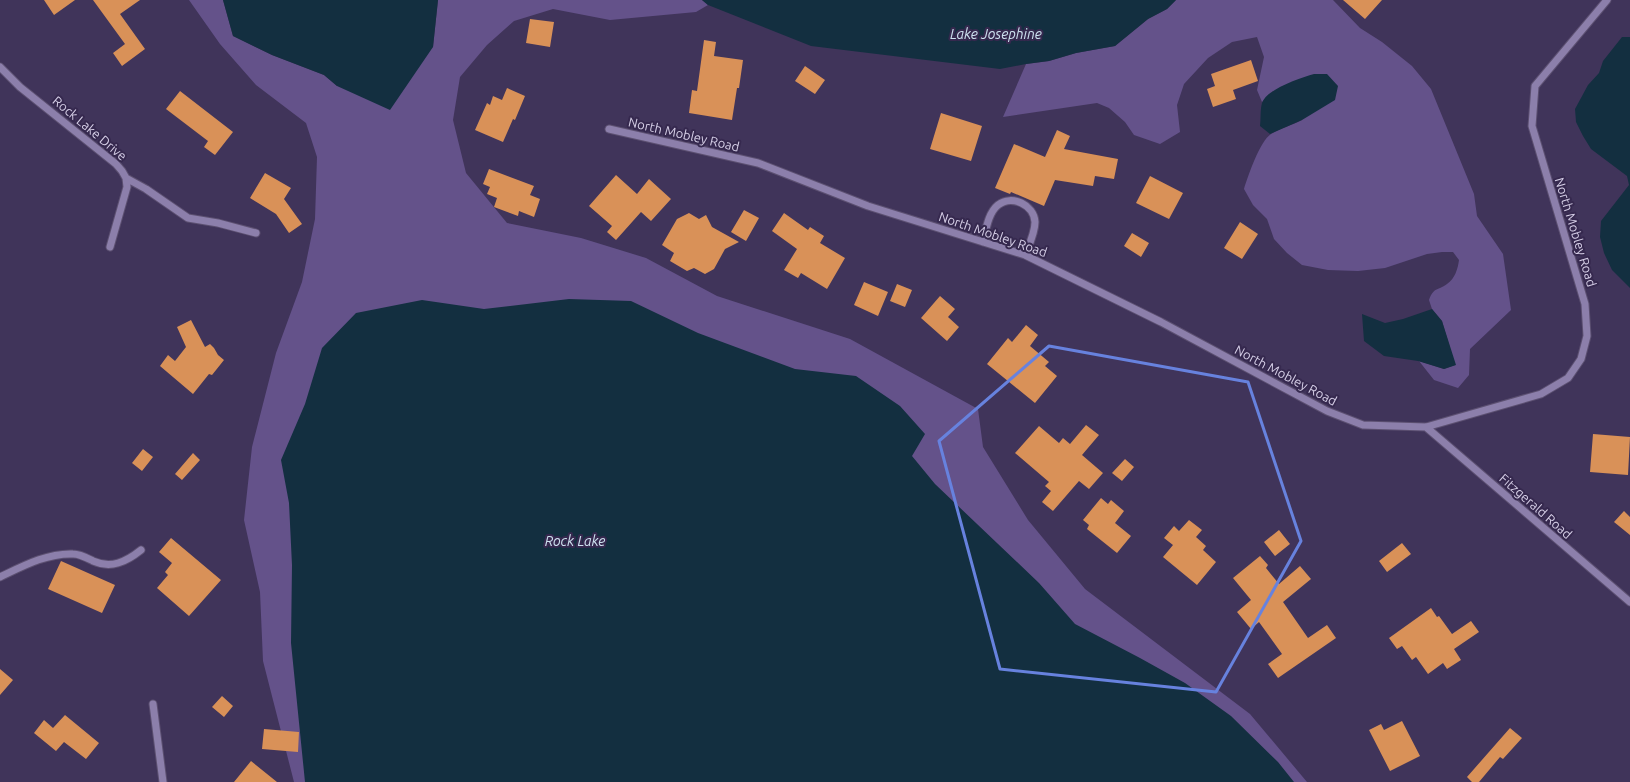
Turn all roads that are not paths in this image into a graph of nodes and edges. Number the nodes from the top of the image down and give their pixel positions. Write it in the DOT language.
graph roads {
  1 [pos="1607,0"];
  2 [pos="0,68"];
  3 [pos="609,130"];
  4 [pos="126,178"];
  5 [pos="256,233"];
  6 [pos="983,242"];
  7 [pos="110,247"];
  8 [pos="1025,255"];
  9 [pos="1426,427"];
  10 [pos="141,550"];
  11 [pos="0,577"];
  12 [pos="1630,602"];
  13 [pos="153,704"];
  14 [pos="162,782"];
  1 -- 9 [label="street, North Mobley Road"];
  2 -- 4 [label="street, Rock Lake Drive"];
  3 -- 6 [label="street, North Mobley Road"];
  4 -- 5 [label="street"];
  4 -- 7 [label="street, Rock Lake Drive"];
  6 -- 8 [label="street, North Mobley Road"];
  6 -- 8 [label="street"];
  8 -- 9 [label="street, North Mobley Road"];
  9 -- 12 [label="street, Fitzgerald Road"];
  10 -- 11 [label="street"];
  13 -- 14 [label="street"];
}
